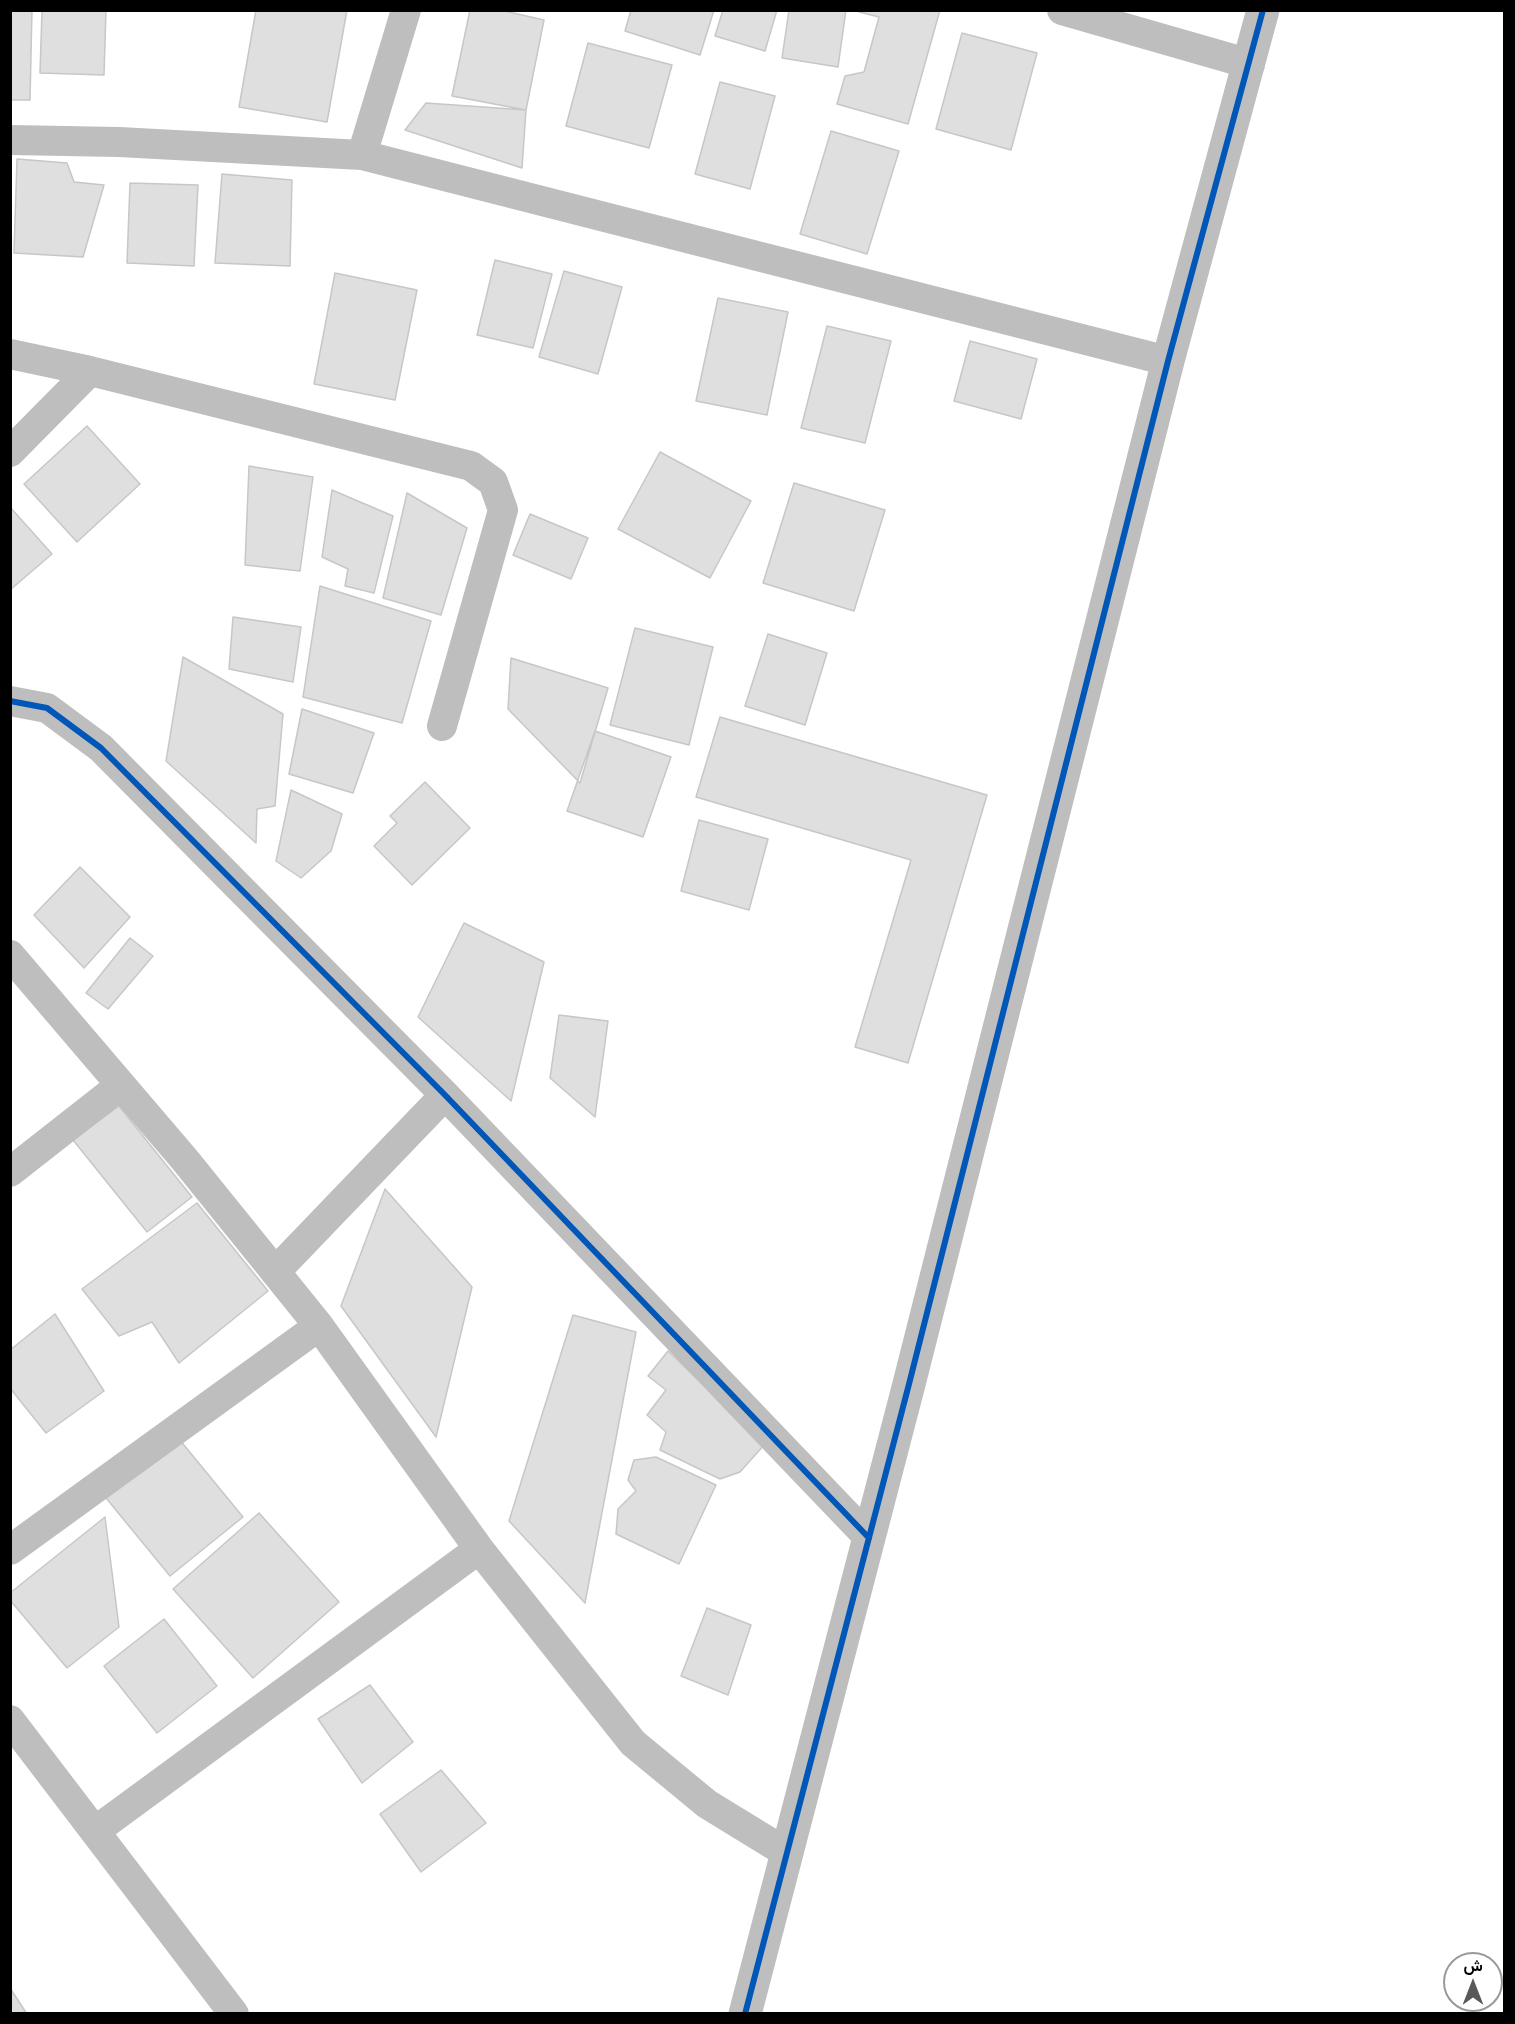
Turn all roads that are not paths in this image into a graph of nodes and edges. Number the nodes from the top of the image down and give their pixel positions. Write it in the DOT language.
graph roads {
  1 [pos="406,10"];
  2 [pos="1062,10"];
  3 [pos="1263,10"];
  4 [pos="1250,64"];
  5 [pos="10,140"];
  6 [pos="362,155"];
  7 [pos="10,354"];
  8 [pos="1168,361"];
  9 [pos="90,371"];
  10 [pos="10,452"];
  11 [pos="10,701"];
  12 [pos="442,726"];
  13 [pos="10,955"];
  14 [pos="121,1085"];
  15 [pos="446,1095"];
  16 [pos="10,1172"];
  17 [pos="275,1272"];
  18 [pos="319,1326"];
  19 [pos="869,1538"];
  20 [pos="479,1549"];
  21 [pos="10,1550"];
  22 [pos="12,1723"];
  23 [pos="95,1831"];
  24 [pos="787,1853"];
  25 [pos="234,2013"];
  26 [pos="745,2013"];
  1 -- 6 [label="street"];
  2 -- 4 [label="street"];
  3 -- 4 [label="street"];
  4 -- 8 [label="street"];
  5 -- 6 [label="street"];
  6 -- 8 [label="street"];
  7 -- 9 [label="street"];
  8 -- 19 [label="street"];
  9 -- 10 [label="street"];
  9 -- 12 [label="street"];
  11 -- 15 [label="street"];
  13 -- 14 [label="street"];
  14 -- 16 [label="street"];
  14 -- 17 [label="street"];
  15 -- 17 [label="street"];
  15 -- 19 [label="street"];
  17 -- 18 [label="street"];
  18 -- 20 [label="street"];
  18 -- 21 [label="street"];
  19 -- 24 [label="street"];
  20 -- 23 [label="street"];
  20 -- 24 [label="street"];
  22 -- 23 [label="street"];
  23 -- 25 [label="street"];
  24 -- 26 [label="street"];
}
